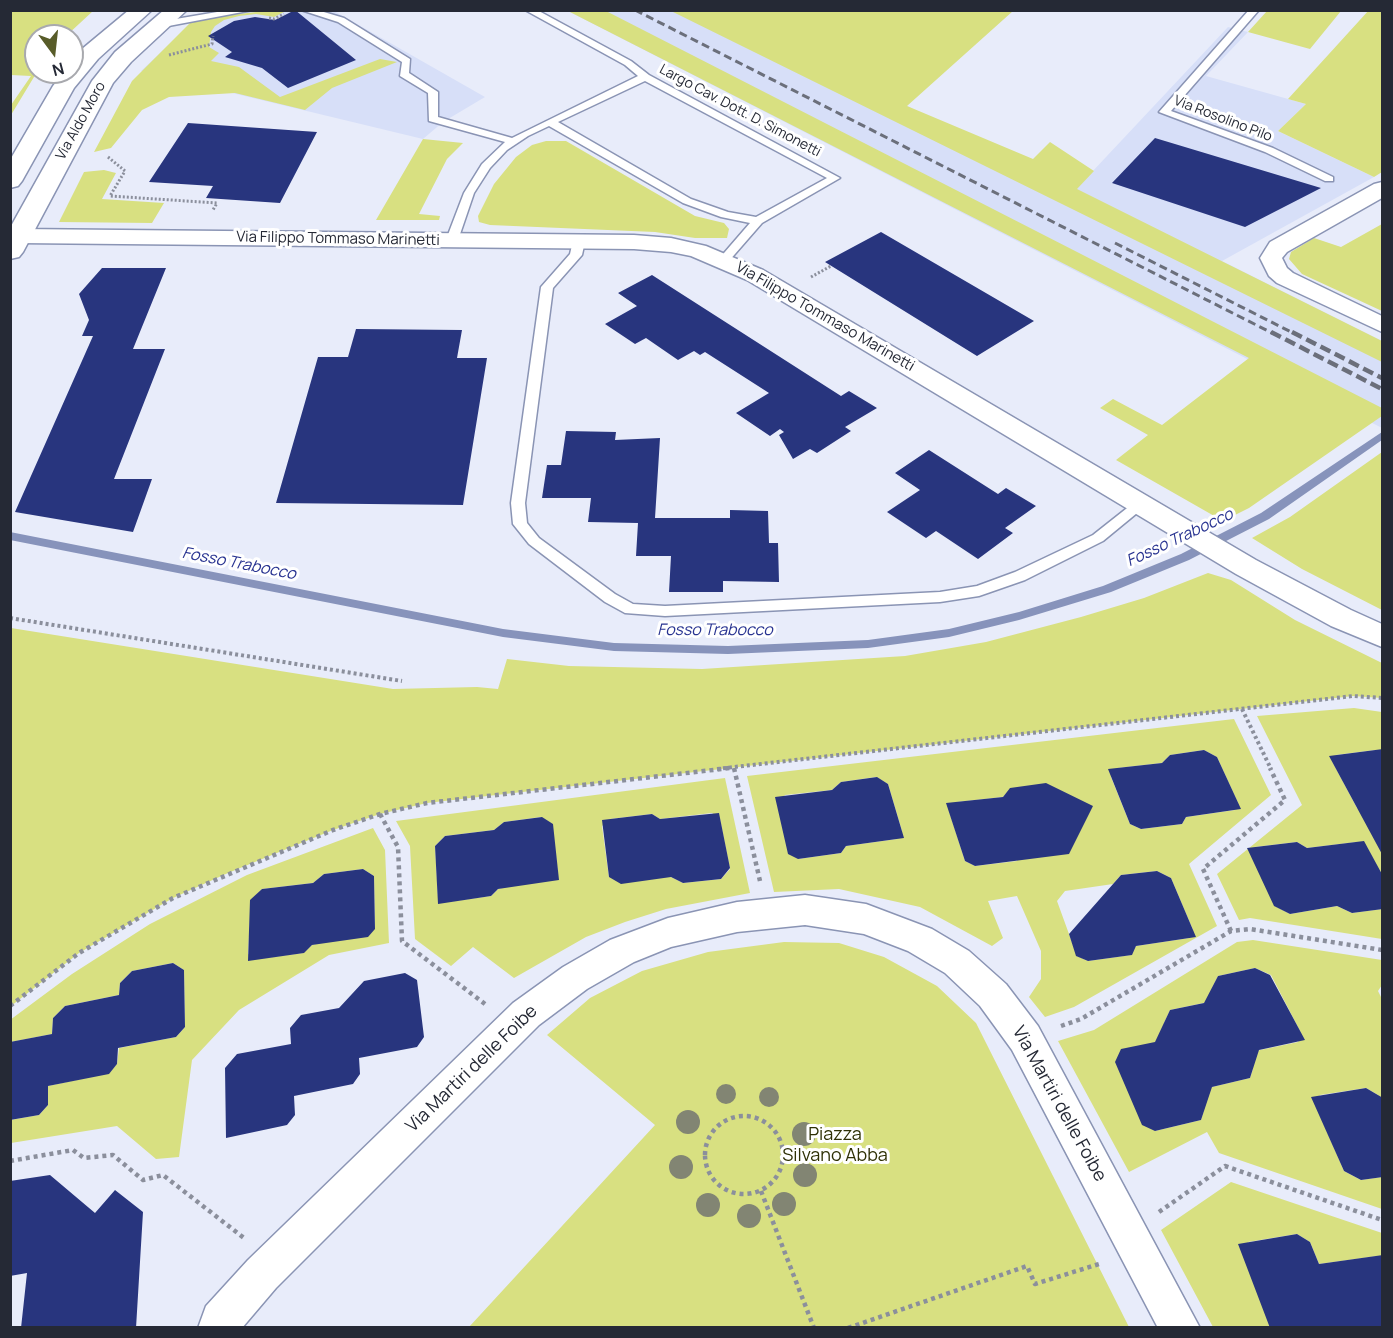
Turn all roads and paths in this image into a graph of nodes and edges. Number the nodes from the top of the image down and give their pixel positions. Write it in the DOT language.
graph roads {
  1 [pos="177,10"];
  2 [pos="249,10"];
  3 [pos="304,10"];
  4 [pos="529,10"];
  5 [pos="1255,10"];
  6 [pos="150,18"];
  7 [pos="645,77"];
  8 [pos="550,122"];
  9 [pos="512,141"];
  10 [pos="108,157"];
  11 [pos="54,170"];
  12 [pos="12,177"];
  13 [pos="1329,179"];
  14 [pos="1383,189"];
  15 [pos="213,211"];
  16 [pos="758,221"];
  17 [pos="452,240"];
  18 [pos="579,241"];
  19 [pos="15,244"];
  20 [pos="724,260"];
  21 [pos="1383,325"];
  22 [pos="1149,509"];
  23 [pos="10,618"];
  24 [pos="1383,636"];
  25 [pos="402,681"];
  26 [pos="1383,698"];
  27 [pos="1242,709"];
  28 [pos="734,768"];
  29 [pos="380,814"];
  30 [pos="760,885"];
  31 [pos="1231,931"];
  32 [pos="1383,950"];
  33 [pos="10,1006"];
  34 [pos="488,1007"];
  35 [pos="1060,1026"];
  36 [pos="10,1161"];
  37 [pos="761,1191"];
  38 [pos="1151,1218"];
  39 [pos="1383,1220"];
  40 [pos="249,1242"];
  41 [pos="1099,1264"];
  42 [pos="218,1328"];
  43 [pos="814,1328"];
  44 [pos="848,1328"];
  45 [pos="1180,1328"];
  1 -- 6 [label="street, Via Aldo Moro"];
  2 -- 6 [label="lane"];
  3 -- 9 [label="lane"];
  4 -- 7 [label="lane"];
  5 -- 13 [label="lane, Via Rosolino Pilo"];
  6 -- 11 [label="street, Via Aldo Moro"];
  6 -- 12 [label="street, Via Aldo Moro"];
  7 -- 8 [label="lane, Largo Cav. Dott. D. Simonetti"];
  7 -- 16 [label="lane, Largo Cav. Dott. D. Simonetti"];
  8 -- 9 [label="lane, Largo Cav. Dott. D. Simonetti"];
  8 -- 16 [label="lane"];
  9 -- 17 [label="lane, Largo Cav. Dott. D. Simonetti"];
  10 -- 15 [label="path"];
  11 -- 12 [label="street"];
  11 -- 19 [label="street, Via Aldo Moro"];
  14 -- 21 [label="street"];
  16 -- 20 [label="lane, Largo Cav. Dott. D. Simonetti"];
  17 -- 18 [label="street, Via Filippo Tommaso Marinetti"];
  17 -- 19 [label="street, Via Filippo Tommaso Marinetti"];
  18 -- 20 [label="street, Via Filippo Tommaso Marinetti"];
  18 -- 22 [label="lane"];
  20 -- 22 [label="street, Via Filippo Tommaso Marinetti"];
  22 -- 24 [label="street, Via Filippo Tommaso Marinetti"];
  23 -- 25 [label="path"];
  26 -- 27 [label="path"];
  27 -- 28 [label="path"];
  27 -- 31 [label="path"];
  28 -- 29 [label="path"];
  28 -- 30 [label="path"];
  29 -- 33 [label="path"];
  29 -- 34 [label="path"];
  31 -- 32 [label="path"];
  31 -- 35 [label="path"];
  36 -- 40 [label="path"];
  37 -- 37 [label="path"];
  37 -- 43 [label="path"];
  38 -- 39 [label="path"];
  41 -- 44 [label="path"];
  42 -- 45 [label="street, Via Martiri delle Foibe"];
}
